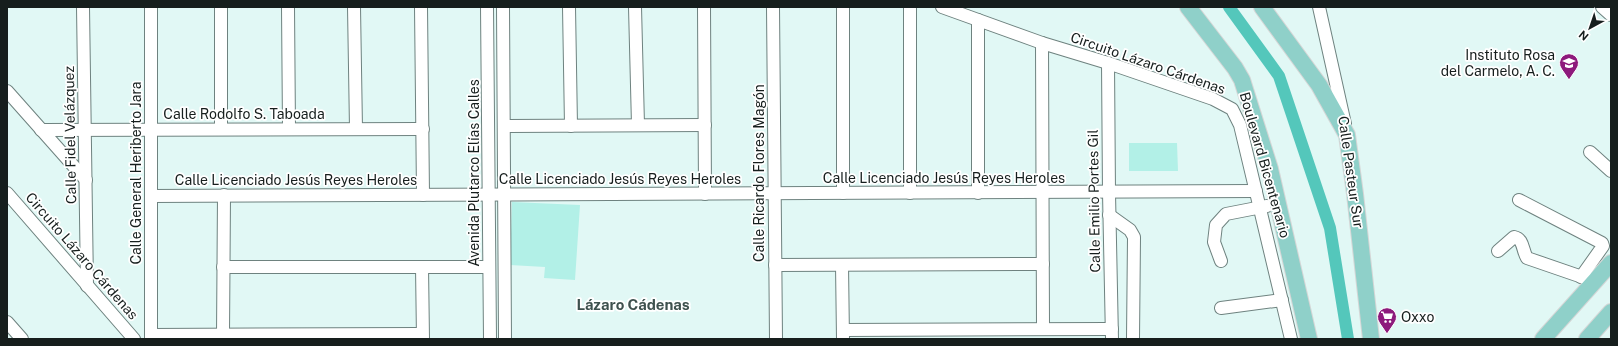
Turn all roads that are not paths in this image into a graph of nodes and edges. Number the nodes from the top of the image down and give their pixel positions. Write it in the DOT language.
graph roads {
  1 [pos="83,7"];
  2 [pos="151,7"];
  3 [pos="221,7"];
  4 [pos="288,7"];
  5 [pos="354,7"];
  6 [pos="422,7"];
  7 [pos="487,7"];
  8 [pos="503,7"];
  9 [pos="569,7"];
  10 [pos="635,7"];
  11 [pos="704,7"];
  12 [pos="773,7"];
  13 [pos="843,7"];
  14 [pos="910,7"];
  15 [pos="942,7"];
  16 [pos="1188,7"];
  17 [pos="1262,7"];
  18 [pos="1319,7"];
  19 [pos="1602,7"];
  20 [pos="1611,15"];
  21 [pos="978,20"];
  22 [pos="1042,43"];
  23 [pos="1108,63"];
  24 [pos="7,91"];
  25 [pos="638,125"];
  26 [pos="704,125"];
  27 [pos="504,126"];
  28 [pos="571,126"];
  29 [pos="151,129"];
  30 [pos="222,129"];
  31 [pos="289,129"];
  32 [pos="356,129"];
  33 [pos="423,129"];
  34 [pos="41,130"];
  35 [pos="85,130"];
  36 [pos="1347,135"];
  37 [pos="1590,152"];
  38 [pos="1611,170"];
  39 [pos="86,180"];
  40 [pos="1256,191"];
  41 [pos="7,193"];
  42 [pos="843,193"];
  43 [pos="910,193"];
  44 [pos="978,193"];
  45 [pos="1042,193"];
  46 [pos="1108,193"];
  47 [pos="489,194"];
  48 [pos="505,194"];
  49 [pos="705,194"];
  50 [pos="774,194"];
  51 [pos="224,195"];
  52 [pos="423,195"];
  53 [pos="151,196"];
  54 [pos="1519,200"];
  55 [pos="1278,204"];
  56 [pos="1260,207"];
  57 [pos="1109,215"];
  58 [pos="1498,251"];
  59 [pos="1221,261"];
  60 [pos="1611,263"];
  61 [pos="1043,264"];
  62 [pos="775,265"];
  63 [pos="842,265"];
  64 [pos="223,267"];
  65 [pos="422,267"];
  66 [pos="489,267"];
  67 [pos="1588,279"];
  68 [pos="87,286"];
  69 [pos="1282,300"];
  70 [pos="1221,308"];
  71 [pos="1611,312"];
  72 [pos="7,322"];
  73 [pos="1043,329"];
  74 [pos="843,334"];
  75 [pos="1112,334"];
  76 [pos="223,335"];
  77 [pos="151,337"];
  78 [pos="422,337"];
  79 [pos="22,339"];
  80 [pos="134,339"];
  81 [pos="490,339"];
  82 [pos="505,339"];
  83 [pos="776,339"];
  84 [pos="1133,339"];
  85 [pos="1291,339"];
  86 [pos="1309,339"];
  87 [pos="1371,339"];
  88 [pos="1543,339"];
  89 [pos="1587,339"];
  1 -- 35 [label="street, Calle Fidel Velázquez"];
  2 -- 29 [label="street, Calle General Heriberto Jara"];
  3 -- 30 [label="street"];
  4 -- 31 [label="street"];
  5 -- 32 [label="street"];
  6 -- 33 [label="street"];
  7 -- 47 [label="street, Avenida Plutarco Elías Calles"];
  8 -- 27 [label="street"];
  9 -- 28 [label="street"];
  10 -- 25 [label="street"];
  11 -- 26 [label="street"];
  12 -- 50 [label="street, Calle Ricardo Flores Magón"];
  13 -- 42 [label="street"];
  14 -- 43 [label="street"];
  15 -- 21 [label="street, Circuito Lázaro Cárdenas"];
  16 -- 55 [label="main road, Boulevard Bicentenario"];
  17 -- 36 [label="main road"];
  18 -- 36 [label="street, Calle Pasteur Sur"];
  19 -- 20 [label="street"];
  21 -- 22 [label="street, Circuito Lázaro Cárdenas"];
  21 -- 44 [label="street"];
  22 -- 23 [label="street, Circuito Lázaro Cárdenas"];
  22 -- 45 [label="street"];
  23 -- 40 [label="street, Circuito Lázaro Cárdenas"];
  23 -- 46 [label="street, Calle Emilio Portes Gil"];
  24 -- 34 [label="street"];
  25 -- 26 [label="street"];
  25 -- 28 [label="street"];
  26 -- 49 [label="street"];
  27 -- 28 [label="street"];
  27 -- 48 [label="street"];
  29 -- 30 [label="street, Calle Rodolfo S. Taboada"];
  29 -- 35 [label="street, Calle Rodolfo S. Taboada"];
  29 -- 53 [label="street, Calle General Heriberto Jara"];
  30 -- 31 [label="street, Calle Rodolfo S. Taboada"];
  31 -- 32 [label="street, Calle Rodolfo S. Taboada"];
  32 -- 33 [label="street, Calle Rodolfo S. Taboada"];
  33 -- 52 [label="street"];
  34 -- 35 [label="street, Calle Rodolfo S. Taboada"];
  34 -- 39 [label="street"];
  35 -- 39 [label="street, Calle Fidel Velázquez"];
  36 -- 87 [label="main road, Calle Pasteur Sur"];
  37 -- 38 [label="street"];
  39 -- 68 [label="street, Calle Fidel Velázquez"];
  40 -- 46 [label="street, Calle Licenciado Jesús Reyes Heroles"];
  40 -- 56 [label="street, Circuito Lázaro Cárdenas"];
  41 -- 68 [label="street, Circuito Lázaro Cárdenas"];
  42 -- 43 [label="street, Calle Licenciado Jesús Reyes Heroles"];
  42 -- 50 [label="street, Calle Licenciado Jesús Reyes Heroles"];
  43 -- 44 [label="street, Calle Licenciado Jesús Reyes Heroles"];
  44 -- 45 [label="street, Calle Licenciado Jesús Reyes Heroles"];
  45 -- 46 [label="street, Calle Licenciado Jesús Reyes Heroles"];
  45 -- 61 [label="street"];
  46 -- 57 [label="street, Calle Emilio Portes Gil"];
  47 -- 48 [label="street, Calle Licenciado Jesús Reyes Heroles"];
  47 -- 52 [label="street, Calle Licenciado Jesús Reyes Heroles"];
  47 -- 66 [label="street, Avenida Plutarco Elías Calles"];
  48 -- 49 [label="street, Calle Licenciado Jesús Reyes Heroles"];
  48 -- 82 [label="street"];
  49 -- 50 [label="street, Calle Licenciado Jesús Reyes Heroles"];
  50 -- 62 [label="street, Calle Ricardo Flores Magón"];
  51 -- 52 [label="street, Calle Licenciado Jesús Reyes Heroles"];
  51 -- 53 [label="street, Calle Licenciado Jesús Reyes Heroles"];
  51 -- 64 [label="street"];
  53 -- 77 [label="street, Calle General Heriberto Jara"];
  54 -- 67 [label="street"];
  55 -- 56 [label="street"];
  55 -- 86 [label="main road, Boulevard Bicentenario"];
  56 -- 59 [label="street"];
  56 -- 69 [label="street, Circuito Lázaro Cárdenas"];
  57 -- 75 [label="street, Calle Emilio Portes Gil"];
  57 -- 84 [label="street"];
  58 -- 67 [label="street"];
  60 -- 67 [label="main road"];
  61 -- 63 [label="street"];
  61 -- 73 [label="street"];
  62 -- 63 [label="street"];
  62 -- 83 [label="street, Calle Ricardo Flores Magón"];
  63 -- 74 [label="street"];
  64 -- 65 [label="street"];
  64 -- 76 [label="street"];
  65 -- 66 [label="street"];
  65 -- 78 [label="street"];
  66 -- 81 [label="street, Avenida Plutarco Elías Calles"];
  67 -- 88 [label="main road"];
  68 -- 80 [label="street, Circuito Lázaro Cárdenas"];
  69 -- 70 [label="street"];
  69 -- 85 [label="street, Circuito Lázaro Cárdenas"];
  71 -- 89 [label="main road"];
  72 -- 79 [label="street"];
  73 -- 74 [label="street"];
  73 -- 75 [label="street"];
  76 -- 77 [label="street"];
  76 -- 78 [label="street"];
}
